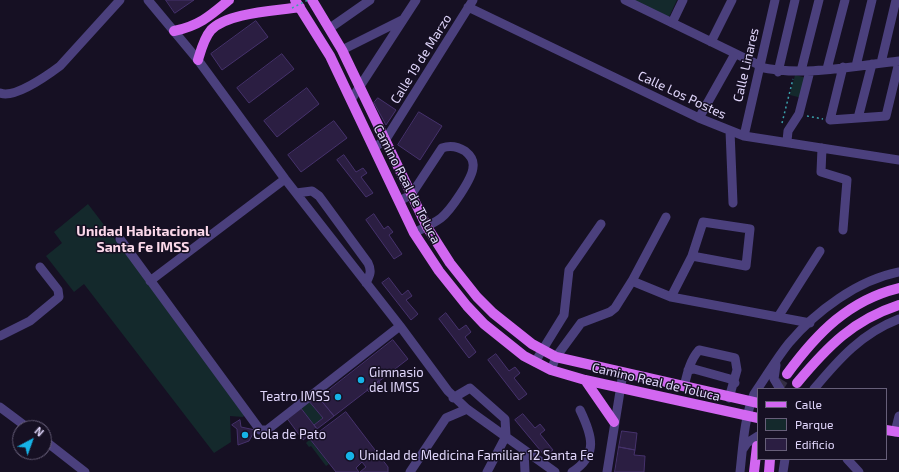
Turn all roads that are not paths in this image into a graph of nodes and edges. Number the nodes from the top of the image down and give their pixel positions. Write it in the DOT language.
graph roads {
  1 [pos="120,0"];
  2 [pos="148,0"];
  3 [pos="229,0"];
  4 [pos="370,0"];
  5 [pos="416,0"];
  6 [pos="683,0"];
  7 [pos="732,0"];
  8 [pos="775,0"];
  9 [pos="795,0"];
  10 [pos="819,0"];
  11 [pos="845,0"];
  12 [pos="872,0"];
  13 [pos="896,0"];
  14 [pos="630,1"];
  15 [pos="317,2"];
  16 [pos="470,4"];
  17 [pos="295,5"];
  18 [pos="323,17"];
  19 [pos="403,19"];
  20 [pos="310,23"];
  21 [pos="672,23"];
  22 [pos="330,28"];
  23 [pos="174,31"];
  24 [pos="711,42"];
  25 [pos="342,50"];
  26 [pos="735,54"];
  27 [pos="198,60"];
  28 [pos="899,62"];
  29 [pos="876,64"];
  30 [pos="759,66"];
  31 [pos="856,66"];
  32 [pos="844,67"];
  33 [pos="827,69"];
  34 [pos="802,71"];
  35 [pos="778,72"];
  36 [pos="358,87"];
  37 [pos="896,89"];
  38 [pos="0,93"];
  39 [pos="351,100"];
  40 [pos="699,118"];
  41 [pos="858,118"];
  42 [pos="730,131"];
  43 [pos="744,136"];
  44 [pos="386,139"];
  45 [pos="787,142"];
  46 [pos="374,148"];
  47 [pos="822,148"];
  48 [pos="899,160"];
  49 [pos="285,179"];
  50 [pos="296,193"];
  51 [pos="411,195"];
  52 [pos="399,201"];
  53 [pos="733,203"];
  54 [pos="666,217"];
  55 [pos="601,224"];
  56 [pos="427,226"];
  57 [pos="843,230"];
  58 [pos="414,233"];
  59 [pos="120,239"];
  60 [pos="820,251"];
  61 [pos="692,256"];
  62 [pos="40,267"];
  63 [pos="899,272"];
  64 [pos="150,281"];
  65 [pos="632,281"];
  66 [pos="366,283"];
  67 [pos="899,288"];
  68 [pos="671,297"];
  69 [pos="899,304"];
  70 [pos="493,313"];
  71 [pos="778,317"];
  72 [pos="899,319"];
  73 [pos="810,323"];
  74 [pos="484,324"];
  75 [pos="400,326"];
  76 [pos="0,336"];
  77 [pos="542,350"];
  78 [pos="556,357"];
  79 [pos="777,360"];
  80 [pos="535,362"];
  81 [pos="551,370"];
  82 [pos="688,370"];
  83 [pos="623,373"];
  84 [pos="787,374"];
  85 [pos="585,380"];
  86 [pos="735,383"];
  87 [pos="797,383"];
  88 [pos="684,387"];
  89 [pos="622,388"];
  90 [pos="763,388"];
  91 [pos="779,388"];
  92 [pos="815,388"];
  93 [pos="454,398"];
  94 [pos="730,398"];
  95 [pos="755,403"];
  96 [pos="0,407"];
  97 [pos="467,409"];
  98 [pos="580,410"];
  99 [pos="748,416"];
  100 [pos="899,416"];
  101 [pos="757,418"];
  102 [pos="17,420"];
  103 [pos="614,422"];
  104 [pos="893,432"];
  105 [pos="506,436"];
  106 [pos="757,441"];
  107 [pos="52,446"];
  108 [pos="524,450"];
  109 [pos="742,450"];
  110 [pos="770,460"];
  111 [pos="785,460"];
  112 [pos="848,460"];
  113 [pos="85,472"];
  114 [pos="410,472"];
  115 [pos="487,472"];
  116 [pos="526,472"];
  117 [pos="556,472"];
  118 [pos="572,472"];
  119 [pos="606,472"];
  120 [pos="740,472"];
  121 [pos="754,472"];
  122 [pos="769,472"];
  123 [pos="783,472"];
  124 [pos="860,472"];
  1 -- 38 [label="street"];
  2 -- 23 [label="street"];
  3 -- 23 [label="main road"];
  4 -- 22 [label="street"];
  5 -- 19 [label="street"];
  6 -- 21 [label="street"];
  7 -- 24 [label="street"];
  8 -- 30 [label="street, Calle Linares"];
  9 -- 35 [label="street"];
  10 -- 34 [label="street"];
  11 -- 33 [label="street"];
  12 -- 31 [label="street"];
  13 -- 29 [label="street"];
  14 -- 21 [label="street"];
  15 -- 18 [label="main road, Camino Real de Toluca"];
  16 -- 40 [label="street, Calle Los Postes"];
  16 -- 44 [label="street, Calle 19 de Marzo"];
  17 -- 20 [label="main road, Camino Real de Toluca"];
  17 -- 27 [label="main road"];
  18 -- 20 [label="main road"];
  18 -- 22 [label="main road, Camino Real de Toluca"];
  19 -- 25 [label="street"];
  19 -- 36 [label="street"];
  20 -- 39 [label="main road, Camino Real de Toluca"];
  21 -- 24 [label="street"];
  22 -- 25 [label="main road, Camino Real de Toluca"];
  23 -- 27 [label="street"];
  24 -- 26 [label="street"];
  25 -- 36 [label="main road, Camino Real de Toluca"];
  26 -- 30 [label="street"];
  26 -- 40 [label="street"];
  27 -- 49 [label="street"];
  28 -- 29 [label="street"];
  28 -- 37 [label="street"];
  29 -- 31 [label="street"];
  29 -- 41 [label="street"];
  30 -- 35 [label="street"];
  30 -- 43 [label="street, Calle Linares"];
  31 -- 32 [label="street"];
  32 -- 33 [label="street"];
  32 -- 41 [label="street"];
  33 -- 34 [label="street"];
  34 -- 35 [label="street"];
  34 -- 45 [label="street"];
  36 -- 39 [label="street"];
  36 -- 44 [label="main road, Camino Real de Toluca"];
  37 -- 41 [label="street"];
  39 -- 46 [label="main road, Camino Real de Toluca"];
  40 -- 42 [label="street, Calle Los Postes"];
  42 -- 43 [label="street, Calle Los Postes"];
  42 -- 53 [label="street"];
  43 -- 45 [label="street, Calle Los Postes"];
  44 -- 46 [label="street, Calle 19 de Marzo"];
  44 -- 51 [label="main road, Camino Real de Toluca"];
  45 -- 47 [label="street, Calle Los Postes"];
  46 -- 52 [label="main road, Camino Real de Toluca"];
  47 -- 48 [label="street, Calle Los Postes"];
  47 -- 57 [label="street"];
  49 -- 50 [label="street"];
  49 -- 64 [label="street"];
  50 -- 66 [label="street"];
  50 -- 66 [label="street"];
  51 -- 52 [label="street"];
  51 -- 56 [label="main road, Camino Real de Toluca"];
  51 -- 56 [label="street"];
  52 -- 58 [label="main road, Camino Real de Toluca"];
  54 -- 65 [label="street"];
  55 -- 77 [label="street"];
  56 -- 58 [label="street"];
  56 -- 70 [label="main road, Camino Real de Toluca"];
  58 -- 74 [label="main road, Camino Real de Toluca"];
  59 -- 64 [label="street"];
  60 -- 71 [label="street"];
  61 -- 61 [label="street"];
  61 -- 68 [label="street"];
  62 -- 76 [label="street"];
  63 -- 73 [label="street"];
  64 -- 75 [label="street"];
  65 -- 68 [label="street"];
  65 -- 78 [label="street"];
  66 -- 75 [label="street"];
  67 -- 84 [label="main road"];
  68 -- 71 [label="street"];
  69 -- 87 [label="main road"];
  70 -- 74 [label="main road"];
  70 -- 77 [label="main road, Camino Real de Toluca"];
  71 -- 73 [label="street"];
  72 -- 92 [label="street"];
  73 -- 79 [label="street"];
  74 -- 80 [label="main road, Camino Real de Toluca"];
  75 -- 93 [label="street"];
  77 -- 78 [label="main road, Camino Real de Toluca"];
  77 -- 80 [label="street"];
  78 -- 81 [label="street"];
  78 -- 83 [label="main road, Camino Real de Toluca"];
  79 -- 90 [label="street"];
  79 -- 91 [label="street"];
  80 -- 81 [label="main road, Camino Real de Toluca"];
  81 -- 85 [label="main road, Camino Real de Toluca"];
  82 -- 86 [label="street"];
  82 -- 86 [label="street"];
  82 -- 88 [label="street"];
  83 -- 88 [label="main road, Camino Real de Toluca"];
  83 -- 89 [label="street"];
  85 -- 89 [label="main road, Camino Real de Toluca"];
  85 -- 103 [label="main road"];
  86 -- 94 [label="street"];
  88 -- 94 [label="main road, Camino Real de Toluca"];
  89 -- 99 [label="main road, Camino Real de Toluca"];
  89 -- 103 [label="street"];
  93 -- 97 [label="street"];
  93 -- 105 [label="street"];
  94 -- 95 [label="main road, Camino Real de Toluca"];
  95 -- 99 [label="street"];
  96 -- 102 [label="street"];
  97 -- 105 [label="street"];
  97 -- 114 [label="street"];
  98 -- 118 [label="street"];
  99 -- 101 [label="main road, Camino Real de Toluca"];
  99 -- 109 [label="street"];
  100 -- 104 [label="street"];
  103 -- 119 [label="street"];
  105 -- 108 [label="street"];
  105 -- 115 [label="street"];
  106 -- 109 [label="street"];
  106 -- 121 [label="main road"];
  107 -- 113 [label="street"];
  108 -- 116 [label="street"];
  108 -- 117 [label="street"];
  109 -- 120 [label="street"];
  110 -- 122 [label="main road"];
  111 -- 123 [label="street"];
  112 -- 124 [label="street"];
}
